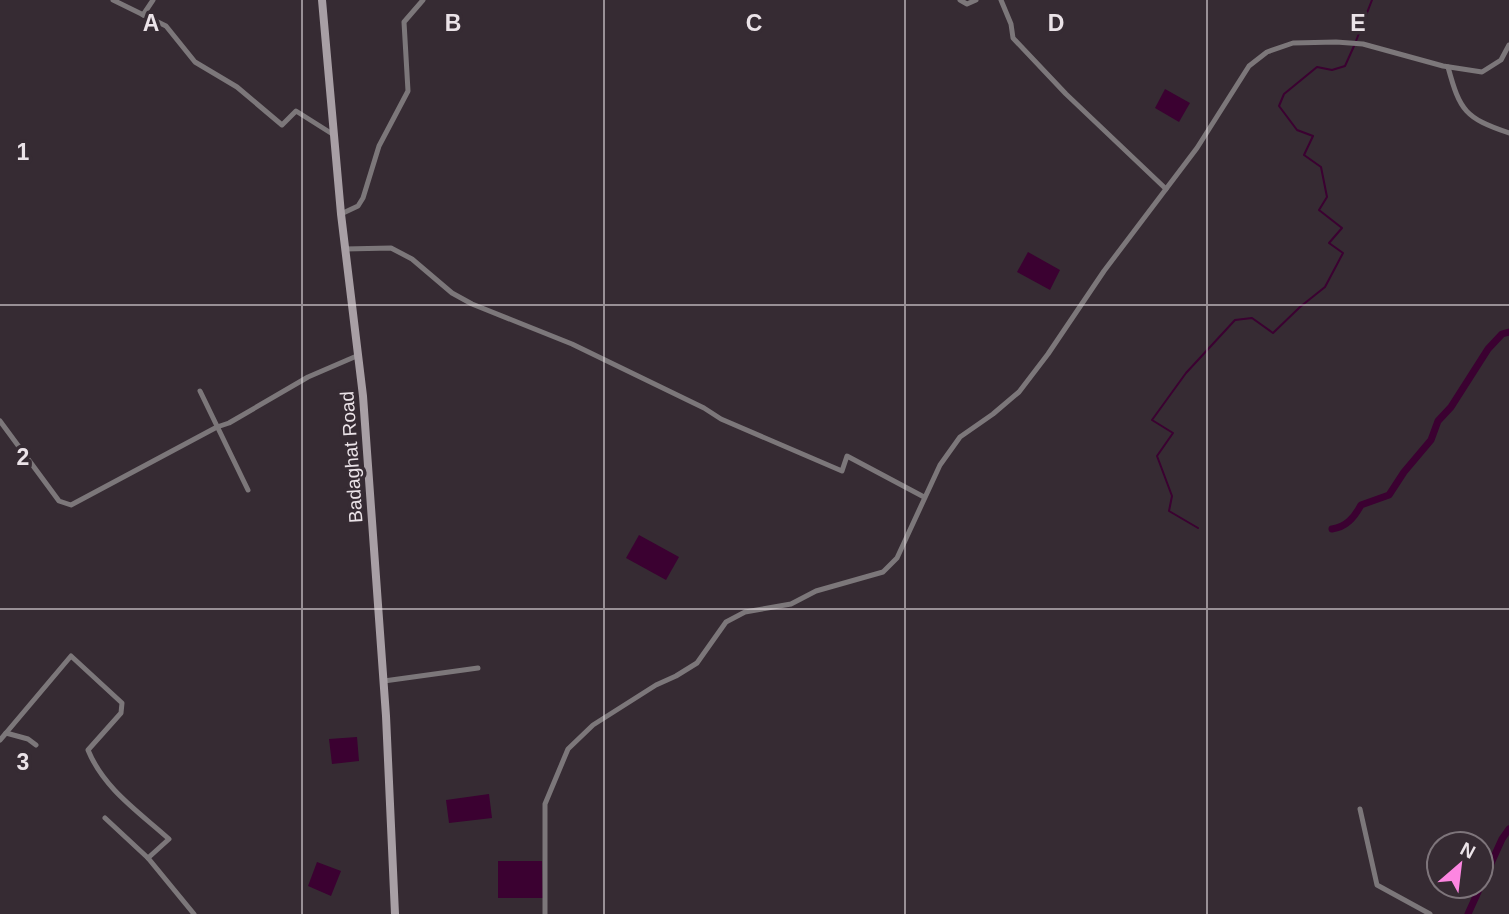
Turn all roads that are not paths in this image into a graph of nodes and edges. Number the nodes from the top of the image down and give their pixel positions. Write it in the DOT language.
graph roads {
  1 [pos="113,0"];
  2 [pos="153,0"];
  3 [pos="322,0"];
  4 [pos="423,0"];
  5 [pos="960,0"];
  6 [pos="976,0"];
  7 [pos="1001,0"];
  8 [pos="143,15"];
  9 [pos="1509,46"];
  10 [pos="1448,67"];
  11 [pos="1509,133"];
  12 [pos="334,135"];
  13 [pos="1166,189"];
  14 [pos="341,214"];
  15 [pos="345,249"];
  16 [pos="359,355"];
  17 [pos="200,391"];
  18 [pos="0,421"];
  19 [pos="217,427"];
  20 [pos="248,490"];
  21 [pos="924,497"];
  22 [pos="478,668"];
  23 [pos="384,681"];
  24 [pos="6,733"];
  25 [pos="0,740"];
  26 [pos="36,745"];
  27 [pos="1360,809"];
  28 [pos="105,818"];
  29 [pos="148,859"];
  30 [pos="194,914"];
  31 [pos="396,914"];
  32 [pos="545,914"];
  33 [pos="1430,914"];
  1 -- 8 [label="street"];
  2 -- 8 [label="street"];
  3 -- 12 [label="main road, Badaghat Road"];
  4 -- 14 [label="street"];
  5 -- 6 [label="street"];
  7 -- 13 [label="street"];
  8 -- 12 [label="street"];
  9 -- 10 [label="street"];
  10 -- 11 [label="street"];
  10 -- 13 [label="street"];
  12 -- 14 [label="main road, Badaghat Road"];
  13 -- 21 [label="street"];
  14 -- 15 [label="main road, Badaghat Road"];
  15 -- 16 [label="main road, Badaghat Road"];
  15 -- 21 [label="street"];
  16 -- 19 [label="street"];
  16 -- 23 [label="main road, Badaghat Road"];
  17 -- 19 [label="street"];
  18 -- 19 [label="street"];
  19 -- 20 [label="street"];
  21 -- 32 [label="street"];
  22 -- 23 [label="street"];
  23 -- 31 [label="main road, Badaghat Road"];
  24 -- 25 [label="street"];
  24 -- 26 [label="street"];
  24 -- 29 [label="street"];
  27 -- 33 [label="street"];
  28 -- 29 [label="street"];
  29 -- 30 [label="street"];
}
